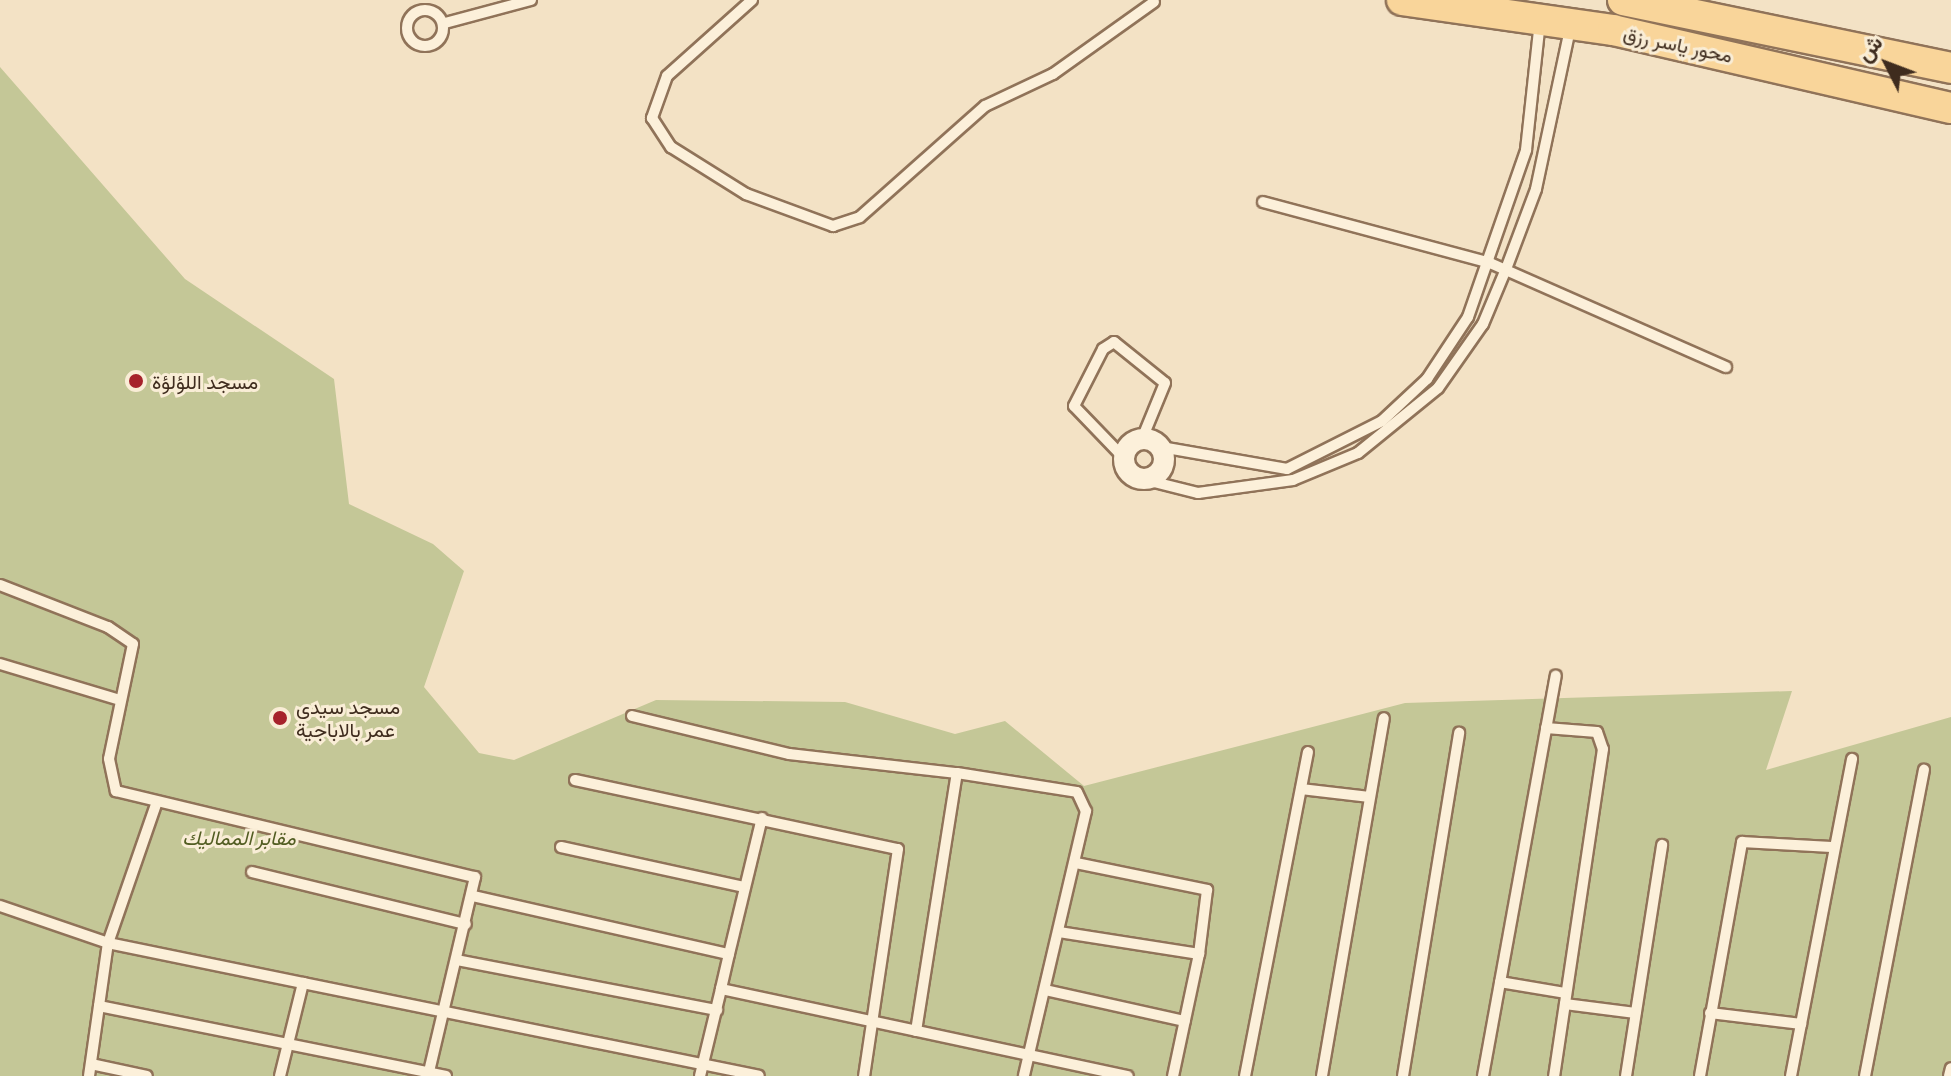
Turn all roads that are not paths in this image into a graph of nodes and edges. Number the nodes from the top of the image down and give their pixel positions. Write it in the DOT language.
graph roads {
  1 [pos="531,0"];
  2 [pos="752,0"];
  3 [pos="1402,0"];
  4 [pos="1623,0"];
  5 [pos="1154,2"];
  6 [pos="1540,19"];
  7 [pos="445,23"];
  8 [pos="1572,23"];
  9 [pos="1951,68"];
  10 [pos="1951,108"];
  11 [pos="1263,202"];
  12 [pos="1490,263"];
  13 [pos="1506,269"];
  14 [pos="1726,367"];
  15 [pos="1152,443"];
  16 [pos="1124,458"];
  17 [pos="1146,480"];
  18 [pos="0,585"];
  19 [pos="0,664"];
  20 [pos="1556,676"];
  21 [pos="117,699"];
  22 [pos="632,716"];
  23 [pos="1384,718"];
  24 [pos="1546,728"];
  25 [pos="1459,733"];
  26 [pos="1308,752"];
  27 [pos="1852,759"];
  28 [pos="1924,770"];
  29 [pos="957,773"];
  30 [pos="575,780"];
  31 [pos="1301,789"];
  32 [pos="1370,797"];
  33 [pos="156,804"];
  34 [pos="762,818"];
  35 [pos="1662,845"];
  36 [pos="561,847"];
  37 [pos="1831,847"];
  38 [pos="1076,863"];
  39 [pos="252,872"];
  40 [pos="745,887"];
  41 [pos="473,896"];
  42 [pos="0,906"];
  43 [pos="466,924"];
  44 [pos="1059,932"];
  45 [pos="108,943"];
  46 [pos="729,954"];
  47 [pos="1199,954"];
  48 [pos="457,960"];
  49 [pos="1500,982"];
  50 [pos="303,983"];
  51 [pos="721,989"];
  52 [pos="1045,990"];
  53 [pos="1565,998"];
  54 [pos="99,1006"];
  55 [pos="717,1010"];
  56 [pos="1635,1013"];
  57 [pos="1710,1013"];
  58 [pos="444,1015"];
  59 [pos="1185,1021"];
  60 [pos="876,1023"];
  61 [pos="1801,1024"];
  62 [pos="916,1031"];
  63 [pos="289,1044"];
  64 [pos="1029,1055"];
  65 [pos="1951,1068"];
  66 [pos="90,1070"];
  67 [pos="701,1071"];
  68 [pos="428,1074"];
  69 [pos="147,1076"];
  70 [pos="280,1076"];
  71 [pos="446,1076"];
  72 [pos="759,1076"];
  73 [pos="864,1076"];
  74 [pos="1024,1076"];
  75 [pos="1128,1076"];
  76 [pos="1173,1076"];
  77 [pos="1245,1076"];
  78 [pos="1322,1076"];
  79 [pos="1403,1076"];
  80 [pos="1483,1076"];
  81 [pos="1554,1076"];
  82 [pos="1626,1076"];
  83 [pos="1700,1076"];
  84 [pos="1791,1076"];
  85 [pos="1865,1076"];
  86 [pos="1949,1076"];
  1 -- 7 [label="lane"];
  2 -- 5 [label="lane"];
  3 -- 6 [label="main road, محور ياسر رزق"];
  4 -- 9 [label="main road, محور ياسر رزق"];
  6 -- 8 [label="main road, محور ياسر رزق"];
  6 -- 12 [label="lane"];
  8 -- 10 [label="main road, محور ياسر رزق"];
  8 -- 13 [label="lane"];
  11 -- 12 [label="lane"];
  12 -- 13 [label="lane"];
  12 -- 15 [label="lane"];
  13 -- 14 [label="lane"];
  13 -- 17 [label="lane"];
  15 -- 16 [label="street"];
  15 -- 16 [label="lane"];
  15 -- 17 [label="street"];
  16 -- 17 [label="street"];
  18 -- 21 [label="lane"];
  19 -- 21 [label="lane"];
  20 -- 24 [label="lane"];
  21 -- 33 [label="lane"];
  22 -- 29 [label="lane"];
  23 -- 32 [label="lane"];
  24 -- 49 [label="lane"];
  24 -- 53 [label="lane"];
  25 -- 79 [label="lane"];
  26 -- 31 [label="lane"];
  27 -- 37 [label="lane"];
  28 -- 85 [label="lane"];
  29 -- 38 [label="lane"];
  29 -- 62 [label="lane"];
  30 -- 34 [label="lane"];
  31 -- 32 [label="lane"];
  31 -- 77 [label="lane"];
  32 -- 78 [label="lane"];
  33 -- 41 [label="lane"];
  33 -- 45 [label="lane"];
  34 -- 40 [label="lane"];
  34 -- 60 [label="lane"];
  35 -- 56 [label="lane"];
  36 -- 40 [label="lane"];
  37 -- 57 [label="lane"];
  37 -- 61 [label="lane"];
  38 -- 44 [label="lane"];
  38 -- 47 [label="lane"];
  39 -- 43 [label="lane"];
  40 -- 46 [label="lane"];
  41 -- 43 [label="lane"];
  41 -- 46 [label="lane"];
  42 -- 45 [label="lane"];
  43 -- 48 [label="lane"];
  44 -- 47 [label="lane"];
  44 -- 52 [label="lane"];
  45 -- 50 [label="lane"];
  45 -- 54 [label="lane"];
  46 -- 51 [label="lane"];
  47 -- 59 [label="lane"];
  48 -- 55 [label="lane"];
  48 -- 58 [label="lane"];
  49 -- 53 [label="lane"];
  49 -- 80 [label="lane"];
  50 -- 58 [label="lane"];
  50 -- 63 [label="lane"];
  51 -- 55 [label="lane"];
  51 -- 60 [label="lane"];
  52 -- 59 [label="lane"];
  52 -- 64 [label="lane"];
  53 -- 56 [label="lane"];
  53 -- 81 [label="lane"];
  54 -- 63 [label="lane"];
  54 -- 66 [label="lane"];
  55 -- 67 [label="lane"];
  56 -- 82 [label="lane"];
  57 -- 61 [label="lane"];
  57 -- 83 [label="lane"];
  58 -- 67 [label="lane"];
  58 -- 68 [label="lane"];
  59 -- 76 [label="lane"];
  60 -- 62 [label="lane"];
  60 -- 73 [label="lane"];
  61 -- 84 [label="lane"];
  62 -- 64 [label="lane"];
  63 -- 68 [label="lane"];
  63 -- 70 [label="lane"];
  64 -- 74 [label="lane"];
  64 -- 75 [label="lane"];
  65 -- 86 [label="lane"];
  66 -- 69 [label="lane"];
  67 -- 72 [label="lane"];
  68 -- 71 [label="lane"];
}
